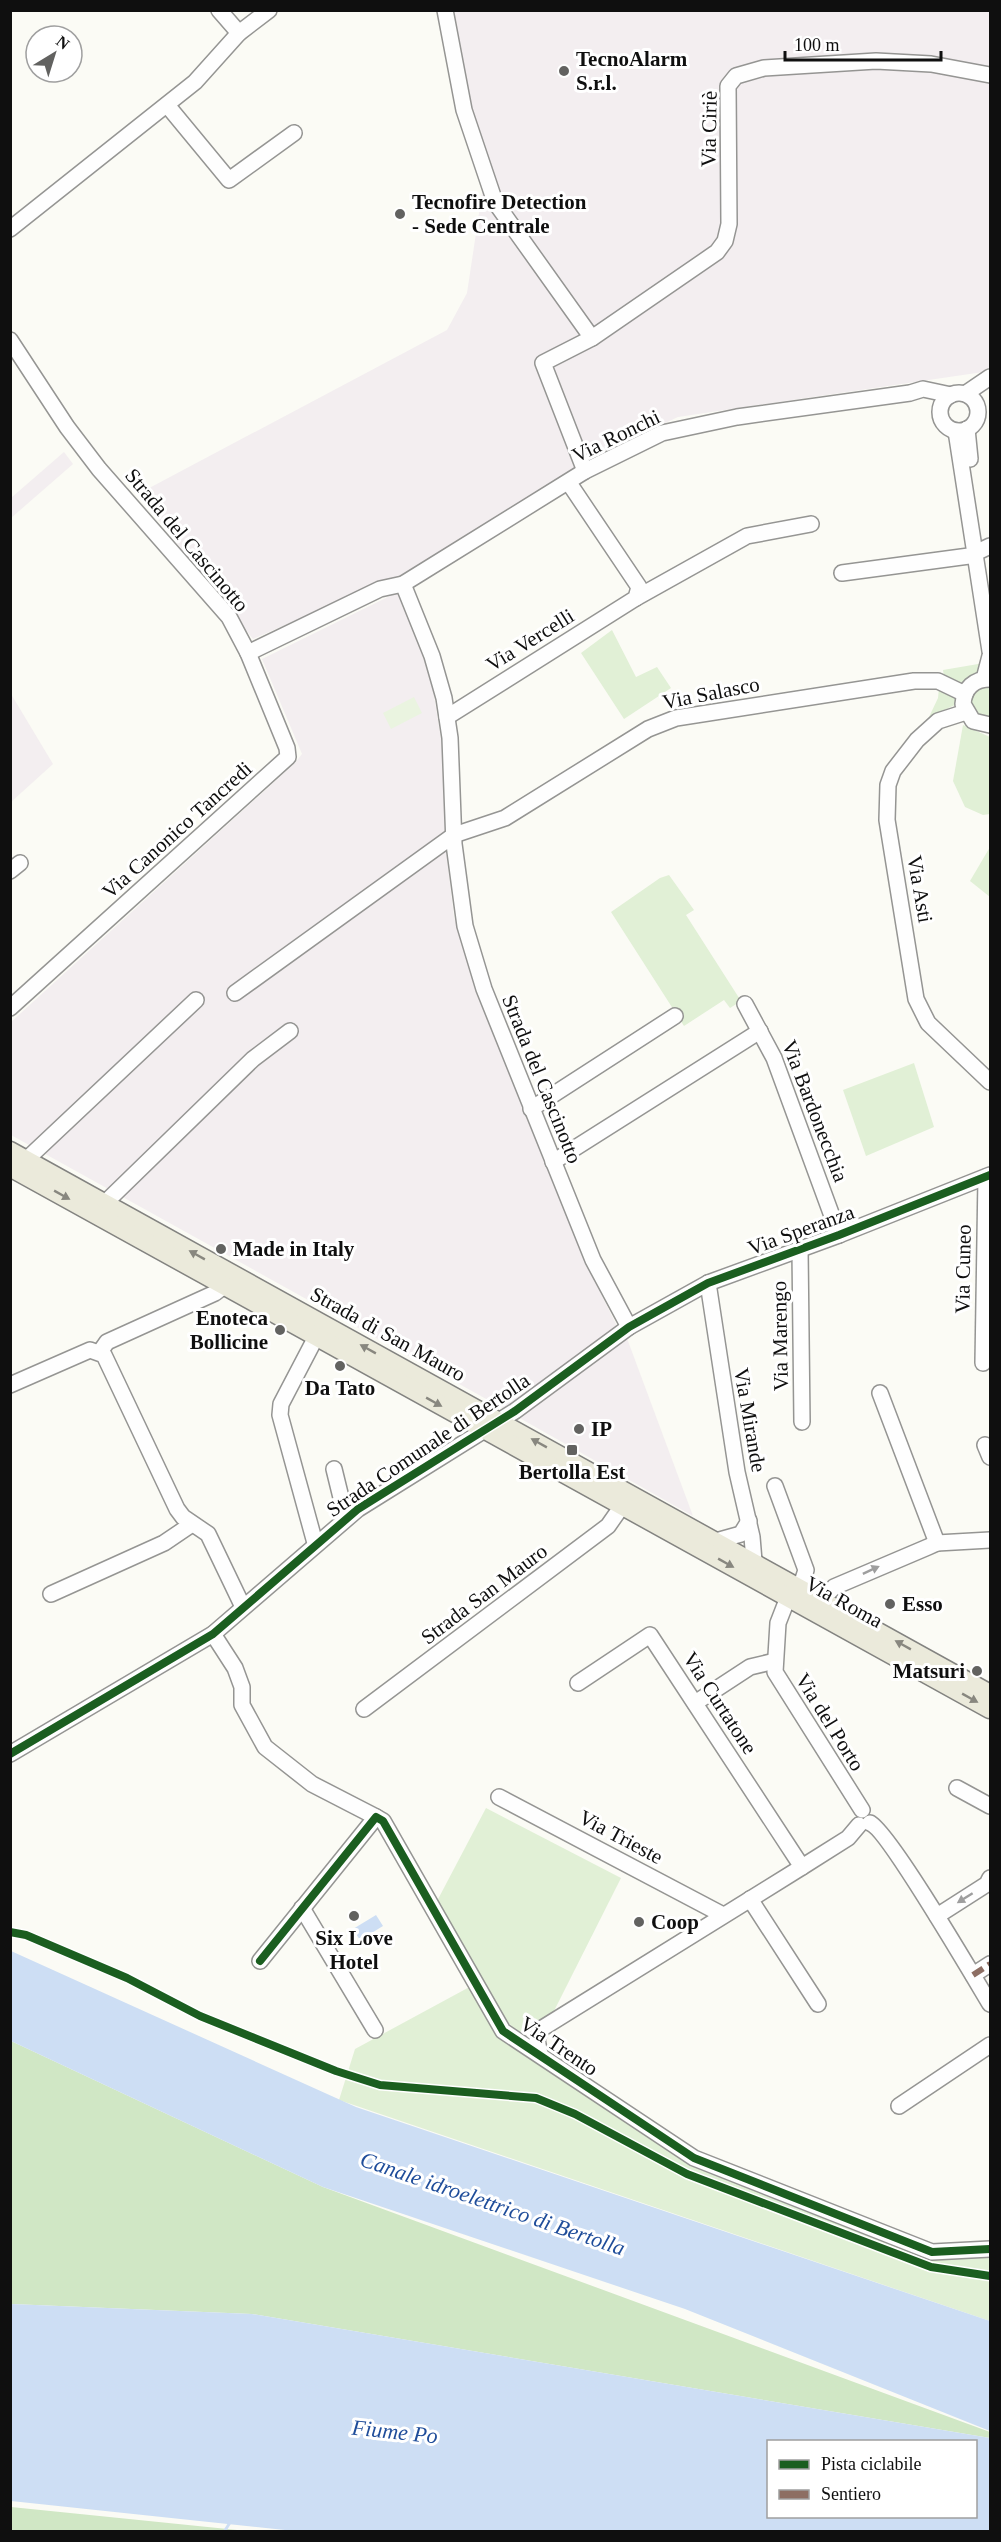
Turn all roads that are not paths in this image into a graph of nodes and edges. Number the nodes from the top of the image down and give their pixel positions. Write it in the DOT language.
graph roads {
  1 [pos="219,10"];
  2 [pos="269,10"];
  3 [pos="445,10"];
  4 [pos="239,33"];
  5 [pos="990,75"];
  6 [pos="167,105"];
  7 [pos="294,133"];
  8 [pos="10,229"];
  9 [pos="592,338"];
  10 [pos="10,340"];
  11 [pos="987,381"];
  12 [pos="958,399"];
  13 [pos="962,430"];
  14 [pos="585,471"];
  15 [pos="569,483"];
  16 [pos="810,524"];
  17 [pos="984,548"];
  18 [pos="842,573"];
  19 [pos="990,583"];
  20 [pos="403,584"];
  21 [pos="636,598"];
  22 [pos="990,651"];
  23 [pos="248,653"];
  24 [pos="990,656"];
  25 [pos="987,679"];
  26 [pos="965,694"];
  27 [pos="966,712"];
  28 [pos="447,717"];
  29 [pos="989,726"];
  30 [pos="454,835"];
  31 [pos="235,993"];
  32 [pos="196,1000"];
  33 [pos="745,1004"];
  34 [pos="10,1008"];
  35 [pos="675,1016"];
  36 [pos="290,1031"];
  37 [pos="760,1031"];
  38 [pos="990,1082"];
  39 [pos="531,1108"];
  40 [pos="16,1159"];
  41 [pos="553,1162"];
  42 [pos="988,1176"];
  43 [pos="105,1203"];
  44 [pos="839,1235"];
  45 [pos="800,1250"];
  46 [pos="227,1279"];
  47 [pos="708,1283"];
  48 [pos="688,1294"];
  49 [pos="713,1326"];
  50 [pos="629,1327"];
  51 [pos="316,1337"];
  52 [pos="100,1352"];
  53 [pos="983,1363"];
  54 [pos="10,1385"];
  55 [pos="880,1393"];
  56 [pos="802,1422"];
  57 [pos="490,1425"];
  58 [pos="334,1469"];
  59 [pos="776,1486"];
  60 [pos="622,1506"];
  61 [pos="346,1518"];
  62 [pos="749,1521"];
  63 [pos="192,1524"];
  64 [pos="678,1528"];
  65 [pos="990,1540"];
  66 [pos="716,1541"];
  67 [pos="937,1543"];
  68 [pos="315,1544"];
  69 [pos="755,1571"];
  70 [pos="794,1590"];
  71 [pos="51,1594"];
  72 [pos="822,1600"];
  73 [pos="243,1607"];
  74 [pos="213,1634"];
  75 [pos="775,1661"];
  76 [pos="578,1683"];
  77 [pos="990,1694"];
  78 [pos="695,1703"];
  79 [pos="364,1709"];
  80 [pos="990,1709"];
  81 [pos="10,1754"];
  82 [pos="957,1788"];
  83 [pos="499,1797"];
  84 [pos="990,1806"];
  85 [pos="376,1817"];
  86 [pos="863,1819"];
  87 [pos="802,1867"];
  88 [pos="990,1878"];
  89 [pos="750,1899"];
  90 [pos="302,1908"];
  91 [pos="723,1915"];
  92 [pos="937,1916"];
  93 [pos="260,1961"];
  94 [pos="990,1964"];
  95 [pos="973,1975"];
  96 [pos="818,2004"];
  97 [pos="990,2004"];
  98 [pos="375,2030"];
  99 [pos="990,2045"];
  100 [pos="540,2054"];
  101 [pos="898,2106"];
  102 [pos="990,2249"];
  1 -- 4 [label="street"];
  2 -- 4 [label="street"];
  3 -- 9 [label="street"];
  4 -- 6 [label="street"];
  5 -- 9 [label="street, Via Ciriè"];
  6 -- 7 [label="street"];
  6 -- 8 [label="street"];
  9 -- 14 [label="street, Via Ciriè"];
  10 -- 23 [label="street, Strada del Cascinotto"];
  11 -- 12 [label="street"];
  12 -- 13 [label="street"];
  12 -- 13 [label="street"];
  12 -- 14 [label="street, Via Ronchi"];
  13 -- 17 [label="street"];
  14 -- 15 [label="street, Via Ronchi"];
  15 -- 20 [label="street, Via Ronchi"];
  15 -- 21 [label="street"];
  16 -- 21 [label="street, Via Vercelli"];
  17 -- 18 [label="street"];
  17 -- 19 [label="street"];
  17 -- 22 [label="street"];
  20 -- 23 [label="street"];
  20 -- 28 [label="street, Strada del Cascinotto"];
  21 -- 28 [label="street, Via Vercelli"];
  23 -- 34 [label="street, Via Canonico Tancredi"];
  24 -- 25 [label="street"];
  25 -- 26 [label="street"];
  26 -- 27 [label="street"];
  26 -- 30 [label="street, Via Salasco"];
  27 -- 29 [label="street"];
  27 -- 38 [label="street, Via Asti"];
  28 -- 30 [label="street, Strada del Cascinotto"];
  30 -- 31 [label="street"];
  30 -- 39 [label="street, Strada del Cascinotto"];
  32 -- 40 [label="street"];
  33 -- 37 [label="street, Via Bardonecchia"];
  35 -- 39 [label="street"];
  36 -- 43 [label="street"];
  37 -- 41 [label="street"];
  37 -- 44 [label="street, Via Bardonecchia"];
  39 -- 41 [label="street, Strada del Cascinotto"];
  40 -- 43 [label="main road, Strada di San Mauro"];
  40 -- 46 [label="main road, Strada di San Mauro, one-way"];
  41 -- 50 [label="street, Strada del Cascinotto"];
  42 -- 44 [label="street, Via Speranza"];
  42 -- 53 [label="street, Via Cuneo"];
  46 -- 43 [label="main road, Strada di San Mauro, one-way"];
  44 -- 45 [label="street, Via Speranza"];
  45 -- 47 [label="street, Via Speranza"];
  45 -- 56 [label="street, Via Marengo"];
  46 -- 51 [label="main road, Strada di San Mauro"];
  46 -- 52 [label="street"];
  57 -- 46 [label="main road, Strada di San Mauro, one-way"];
  47 -- 48 [label="street, Via Speranza"];
  47 -- 49 [label="street, Via Mirande"];
  48 -- 49 [label="street, Via Mirande"];
  48 -- 50 [label="street, Via Speranza"];
  49 -- 62 [label="street, Via Mirande"];
  50 -- 57 [label="street, Strada Comunale di Bertolla"];
  51 -- 57 [label="main road, Strada di San Mauro, one-way"];
  51 -- 68 [label="street, Strada di San Mauro"];
  52 -- 54 [label="street"];
  52 -- 63 [label="street"];
  55 -- 67 [label="street"];
  57 -- 60 [label="main road, Strada di San Mauro"];
  57 -- 61 [label="street, Strada Comunale di Bertolla"];
  64 -- 57 [label="main road, Strada di San Mauro, one-way"];
  58 -- 61 [label="street, Strada Comunale di Bertolla"];
  59 -- 70 [label="street, Via del Porto"];
  60 -- 64 [label="main road, Strada di San Mauro"];
  60 -- 79 [label="street, Strada San Mauro"];
  61 -- 68 [label="street, Strada Comunale di Bertolla"];
  62 -- 66 [label="street"];
  62 -- 69 [label="street, Via Mirande"];
  63 -- 71 [label="street"];
  63 -- 73 [label="street"];
  64 -- 66 [label="main road, Via Roma"];
  64 -- 69 [label="main road, Via Roma, one-way"];
  65 -- 67 [label="street"];
  66 -- 69 [label="main road, Via Roma"];
  72 -- 67 [label="street, one-way"];
  68 -- 73 [label="street, Strada Comunale di Bertolla"];
  69 -- 70 [label="main road, Via Roma"];
  70 -- 72 [label="main road, Via Roma"];
  70 -- 75 [label="street, Via del Porto"];
  70 -- 80 [label="main road, Via Roma, one-way"];
  77 -- 72 [label="main road, Via Roma, one-way"];
  73 -- 74 [label="street, Strada Comunale di Bertolla"];
  74 -- 81 [label="street, Strada Comunale di Bertolla"];
  74 -- 85 [label="street"];
  75 -- 78 [label="street"];
  75 -- 86 [label="street, Via del Porto"];
  76 -- 78 [label="street, Via Curtatone"];
  78 -- 87 [label="street, Via Curtatone"];
  82 -- 84 [label="street"];
  83 -- 91 [label="street, Via Trieste"];
  85 -- 90 [label="street"];
  85 -- 100 [label="street, Via Trento"];
  86 -- 87 [label="street"];
  86 -- 92 [label="street, Via del Porto"];
  87 -- 89 [label="street"];
  88 -- 92 [label="street, one-way"];
  89 -- 91 [label="street"];
  89 -- 96 [label="street"];
  90 -- 93 [label="street"];
  90 -- 98 [label="street"];
  91 -- 100 [label="street"];
  92 -- 95 [label="street, Via del Porto"];
  94 -- 95 [label="street"];
  95 -- 97 [label="street, Via del Porto"];
  99 -- 101 [label="street"];
  100 -- 102 [label="street, Via Trento"];
}
